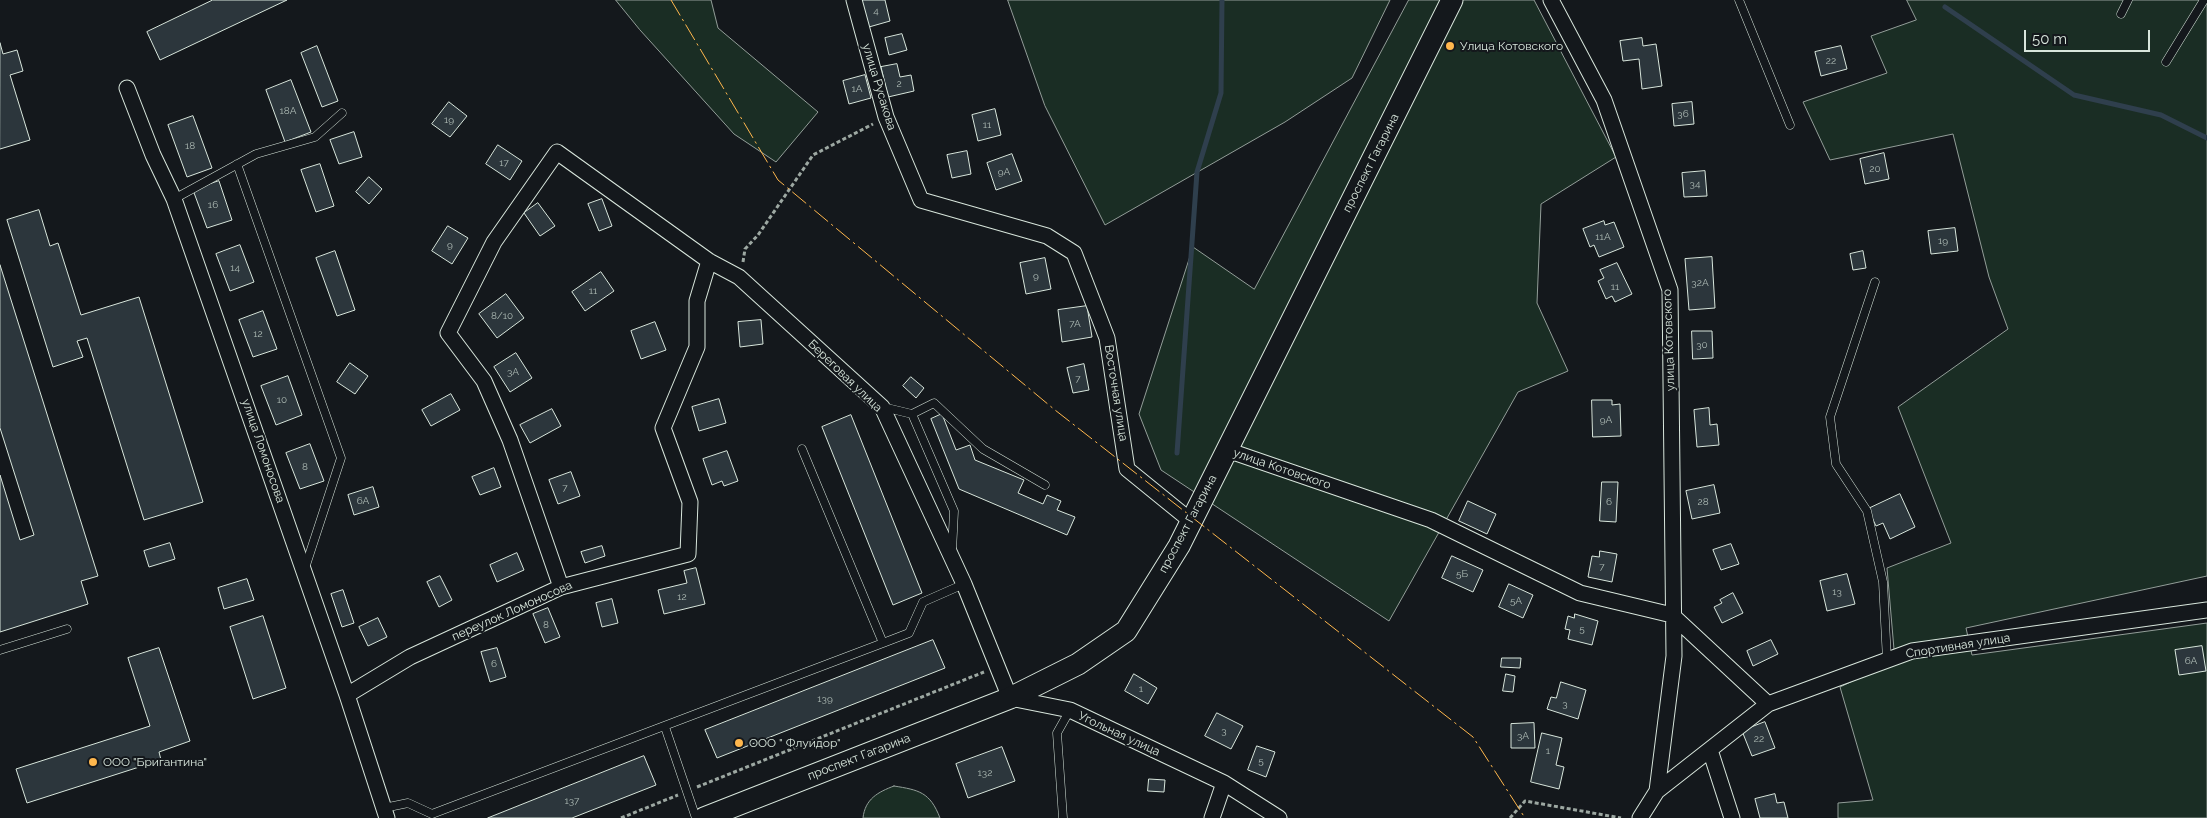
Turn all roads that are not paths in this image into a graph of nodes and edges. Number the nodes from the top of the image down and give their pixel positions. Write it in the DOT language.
graph roads {
  1 [pos="854,0"];
  2 [pos="1452,0"];
  3 [pos="1551,0"];
  4 [pos="1738,0"];
  5 [pos="2128,0"];
  6 [pos="2204,0"];
  7 [pos="2121,14"];
  8 [pos="2166,62"];
  9 [pos="127,88"];
  10 [pos="342,113"];
  11 [pos="1790,125"];
  12 [pos="237,164"];
  13 [pos="174,199"];
  14 [pos="921,200"];
  15 [pos="709,261"];
  16 [pos="1875,282"];
  17 [pos="882,407"];
  18 [pos="912,414"];
  19 [pos="802,448"];
  20 [pos="1227,450"];
  21 [pos="1045,485"];
  22 [pos="1191,521"];
  23 [pos="952,558"];
  24 [pos="304,571"];
  25 [pos="964,584"];
  26 [pos="561,587"];
  27 [pos="2207,610"];
  28 [pos="1672,615"];
  29 [pos="68,629"];
  30 [pos="883,643"];
  31 [pos="0,650"];
  32 [pos="1887,660"];
  33 [pos="347,695"];
  34 [pos="1010,698"];
  35 [pos="1768,704"];
  36 [pos="1070,710"];
  37 [pos="665,726"];
  38 [pos="1710,750"];
  39 [pos="1224,783"];
  40 [pos="1657,791"];
  41 [pos="385,813"];
  42 [pos="696,818"];
  43 [pos="704,818"];
  44 [pos="1063,818"];
  45 [pos="1212,818"];
  46 [pos="1279,818"];
  47 [pos="1640,818"];
  48 [pos="1732,818"];
  1 -- 14 [label="street, улица Русакова"];
  2 -- 20 [label="main road, проспект Гагарина"];
  3 -- 28 [label="street, улица Котовского"];
  4 -- 11 [label="lane"];
  5 -- 7 [label="lane"];
  6 -- 8 [label="lane"];
  9 -- 13 [label="street, улица Ломоносова"];
  10 -- 12 [label="lane"];
  12 -- 13 [label="lane"];
  12 -- 24 [label="lane"];
  13 -- 24 [label="street, улица Ломоносова"];
  14 -- 22 [label="street, Восточная улица"];
  15 -- 17 [label="street, Береговая улица"];
  15 -- 26 [label="street, переулок Ломоносова"];
  15 -- 26 [label="street, Береговая улица"];
  16 -- 32 [label="lane"];
  17 -- 18 [label="lane"];
  17 -- 23 [label="street, Береговая улица"];
  18 -- 21 [label="lane"];
  18 -- 23 [label="lane"];
  19 -- 30 [label="lane"];
  20 -- 22 [label="main road, проспект Гагарина"];
  20 -- 28 [label="street, улица Котовского"];
  22 -- 34 [label="main road, проспект Гагарина"];
  23 -- 25 [label="street, Береговая улица"];
  24 -- 33 [label="street, улица Ломоносова"];
  25 -- 30 [label="lane"];
  25 -- 34 [label="street, Береговая улица"];
  26 -- 33 [label="street, переулок Ломоносова"];
  27 -- 32 [label="street, Спортивная улица"];
  28 -- 35 [label="street, улица Котовского"];
  28 -- 40 [label="street, улица Котовского"];
  29 -- 31 [label="lane"];
  30 -- 37 [label="lane"];
  32 -- 35 [label="street, Спортивная улица"];
  33 -- 41 [label="street, улица Ломоносова"];
  34 -- 36 [label="street, Угольная улица"];
  34 -- 43 [label="main road, проспект Гагарина"];
  35 -- 38 [label="street, Спортивная улица"];
  36 -- 39 [label="street, Угольная улица"];
  36 -- 44 [label="lane"];
  37 -- 41 [label="lane"];
  37 -- 42 [label="lane"];
  38 -- 40 [label="street, Спортивная улица"];
  38 -- 48 [label="street"];
  39 -- 45 [label="street"];
  39 -- 46 [label="street, Угольная улица"];
  40 -- 47 [label="street, улица Котовского"];
}
